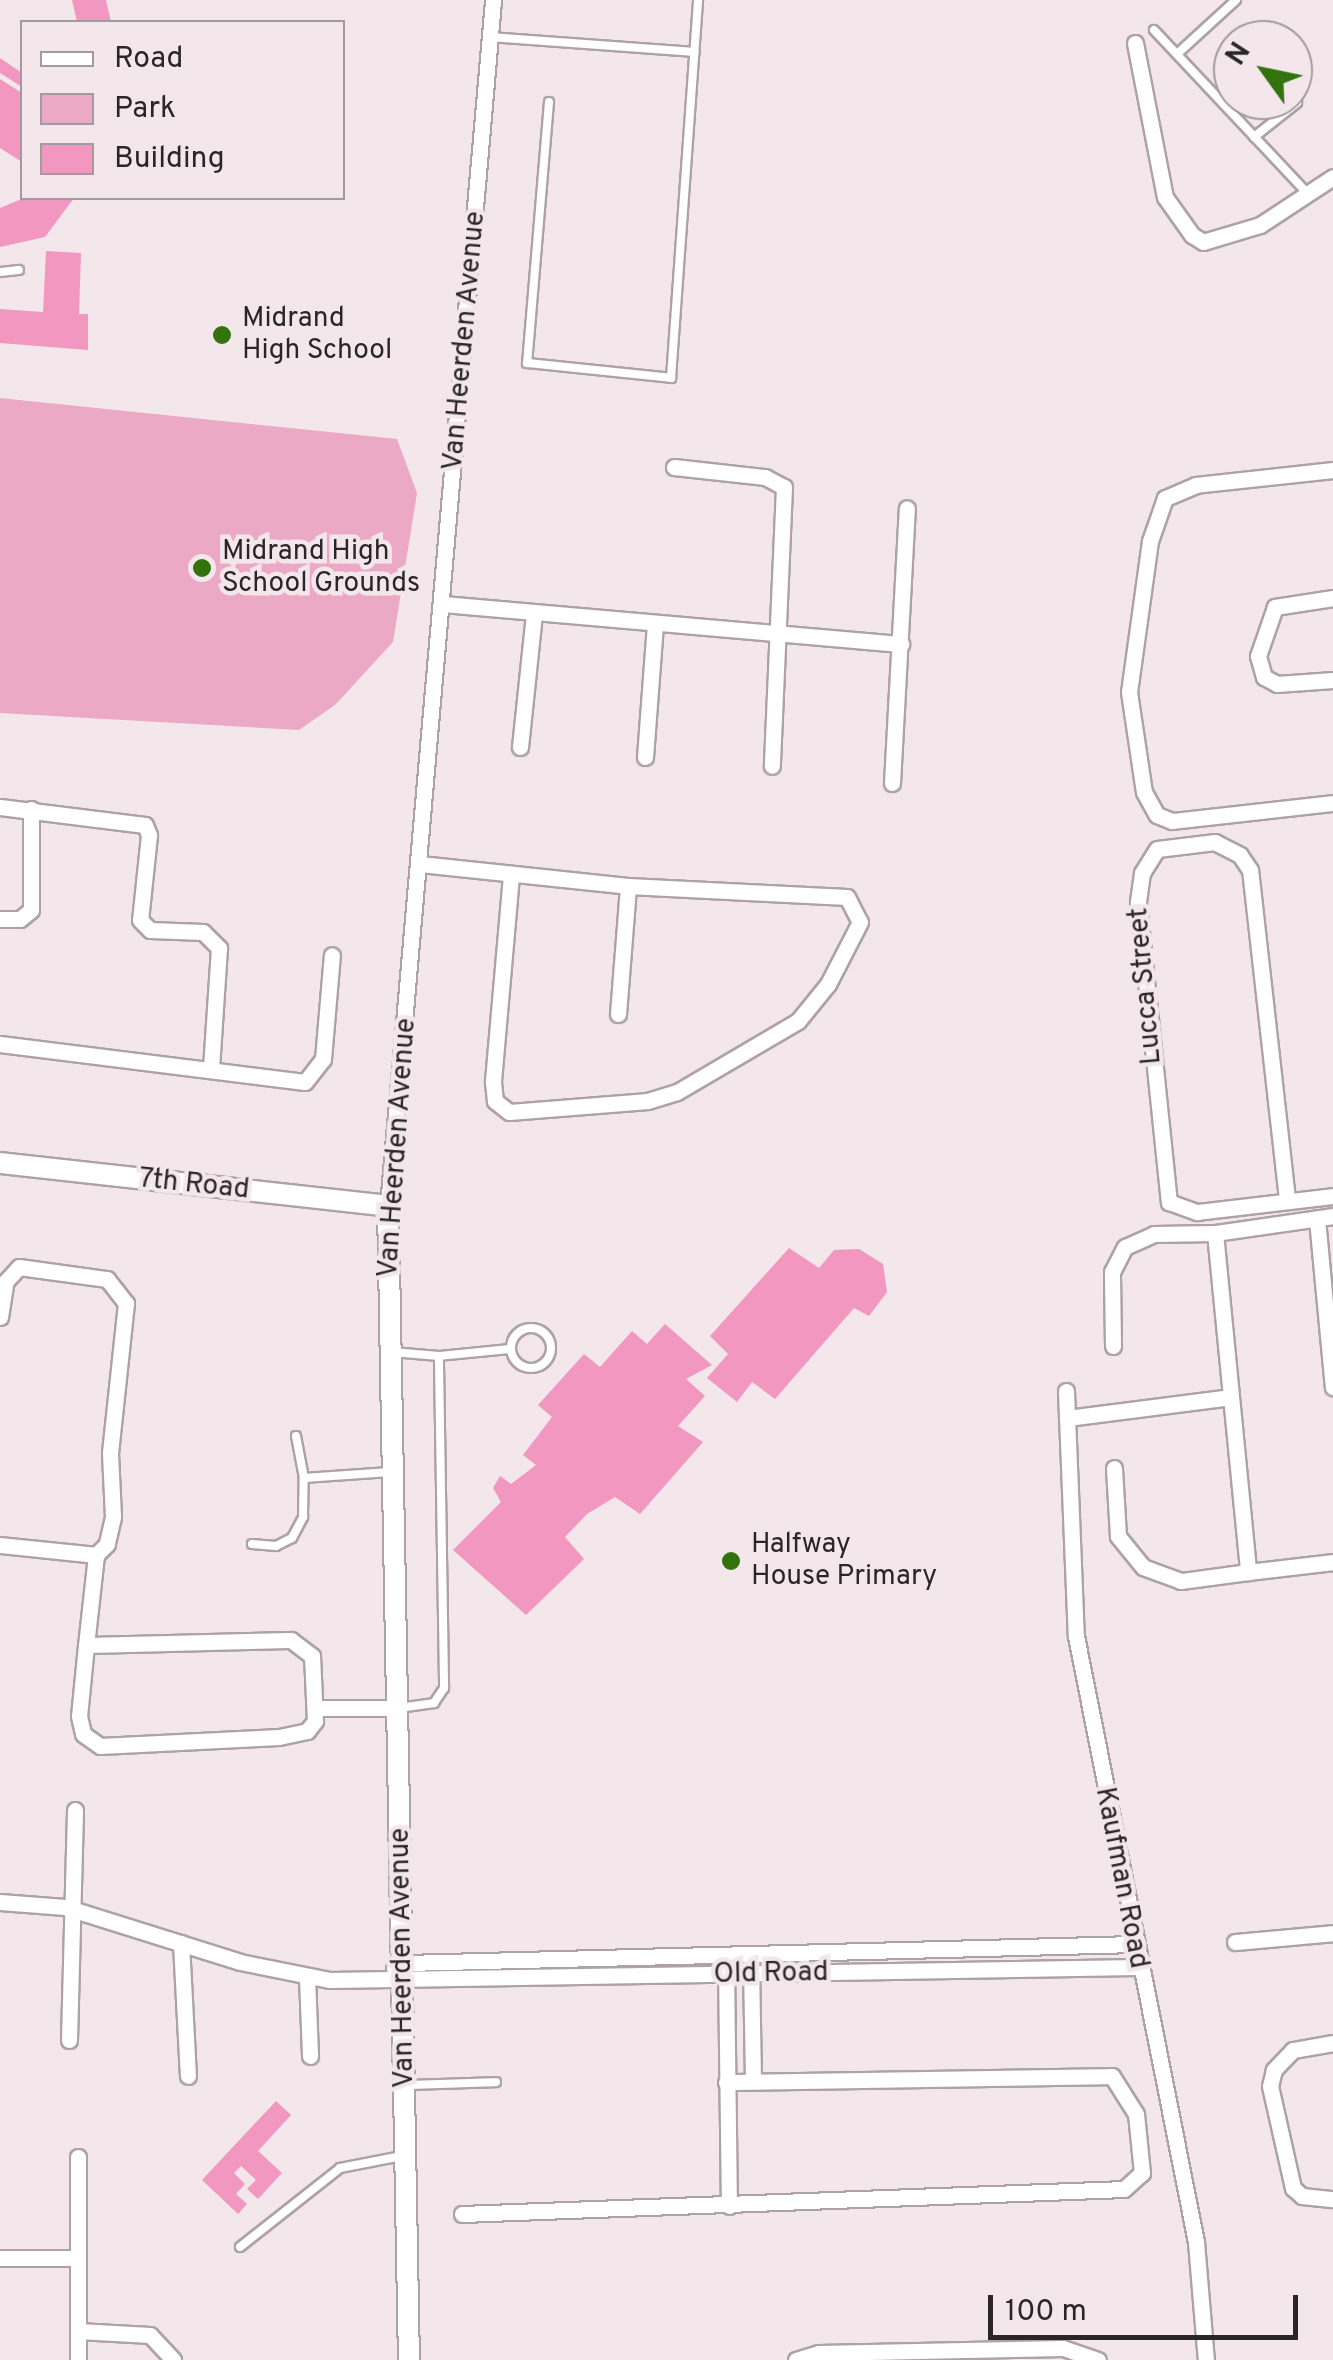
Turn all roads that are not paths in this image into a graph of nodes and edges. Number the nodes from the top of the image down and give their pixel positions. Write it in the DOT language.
graph roads {
  1 [pos="493,0"];
  2 [pos="698,0"];
  3 [pos="1236,0"];
  4 [pos="1154,30"];
  5 [pos="490,38"];
  6 [pos="1135,43"];
  7 [pos="694,52"];
  8 [pos="1177,54"];
  9 [pos="549,102"];
  10 [pos="1275,120"];
  11 [pos="1254,137"];
  12 [pos="1333,177"];
  13 [pos="1309,196"];
  14 [pos="18,270"];
  15 [pos="0,272"];
  16 [pos="674,467"];
  17 [pos="1333,470"];
  18 [pos="907,508"];
  19 [pos="1333,598"];
  20 [pos="442,604"];
  21 [pos="534,613"];
  22 [pos="655,624"];
  23 [pos="781,635"];
  24 [pos="901,644"];
  25 [pos="1333,680"];
  26 [pos="520,748"];
  27 [pos="644,756"];
  28 [pos="772,766"];
  29 [pos="892,782"];
  30 [pos="1333,803"];
  31 [pos="0,807"];
  32 [pos="31,810"];
  33 [pos="420,864"];
  34 [pos="512,874"];
  35 [pos="628,886"];
  36 [pos="0,920"];
  37 [pos="332,955"];
  38 [pos="618,1014"];
  39 [pos="0,1044"];
  40 [pos="211,1070"];
  41 [pos="0,1162"];
  42 [pos="1333,1196"];
  43 [pos="1287,1200"];
  44 [pos="388,1206"];
  45 [pos="1325,1218"];
  46 [pos="1215,1233"];
  47 [pos="0,1317"];
  48 [pos="1113,1346"];
  49 [pos="511,1349"];
  50 [pos="387,1352"];
  51 [pos="439,1356"];
  52 [pos="1333,1387"];
  53 [pos="1066,1392"];
  54 [pos="1230,1396"];
  55 [pos="1067,1418"];
  56 [pos="296,1436"];
  57 [pos="1114,1468"];
  58 [pos="390,1472"];
  59 [pos="304,1478"];
  60 [pos="252,1544"];
  61 [pos="0,1545"];
  62 [pos="96,1554"];
  63 [pos="1333,1562"];
  64 [pos="1248,1572"];
  65 [pos="86,1645"];
  66 [pos="317,1708"];
  67 [pos="395,1708"];
  68 [pos="75,1810"];
  69 [pos="0,1902"];
  70 [pos="74,1909"];
  71 [pos="1333,1932"];
  72 [pos="1235,1942"];
  73 [pos="181,1943"];
  74 [pos="1134,1944"];
  75 [pos="726,1956"];
  76 [pos="752,1956"];
  77 [pos="1138,1966"];
  78 [pos="405,1972"];
  79 [pos="751,1974"];
  80 [pos="726,1975"];
  81 [pos="307,1978"];
  82 [pos="69,2040"];
  83 [pos="1333,2043"];
  84 [pos="310,2056"];
  85 [pos="188,2076"];
  86 [pos="753,2081"];
  87 [pos="496,2082"];
  88 [pos="726,2082"];
  89 [pos="406,2086"];
  90 [pos="407,2155"];
  91 [pos="78,2157"];
  92 [pos="1333,2199"];
  93 [pos="729,2206"];
  94 [pos="462,2214"];
  95 [pos="240,2247"];
  96 [pos="0,2258"];
  97 [pos="78,2258"];
  98 [pos="78,2332"];
  99 [pos="78,2360"];
  100 [pos="173,2360"];
  101 [pos="409,2360"];
  102 [pos="796,2360"];
  103 [pos="1098,2360"];
  104 [pos="1206,2360"];
  1 -- 5 [label="street, Van Heerden Avenue"];
  2 -- 7 [label="lane"];
  3 -- 8 [label="lane"];
  4 -- 8 [label="lane"];
  5 -- 7 [label="lane"];
  5 -- 20 [label="street, Van Heerden Avenue"];
  6 -- 13 [label="street"];
  7 -- 9 [label="lane"];
  8 -- 11 [label="lane"];
  10 -- 11 [label="lane"];
  11 -- 13 [label="lane"];
  12 -- 13 [label="street"];
  14 -- 15 [label="lane"];
  16 -- 23 [label="street"];
  17 -- 30 [label="street"];
  18 -- 24 [label="street"];
  19 -- 25 [label="street"];
  20 -- 21 [label="street"];
  20 -- 33 [label="street, Van Heerden Avenue"];
  21 -- 22 [label="street"];
  21 -- 26 [label="street"];
  22 -- 23 [label="street"];
  22 -- 27 [label="street"];
  23 -- 24 [label="street"];
  23 -- 28 [label="street"];
  24 -- 29 [label="street"];
  31 -- 32 [label="street"];
  32 -- 36 [label="street"];
  32 -- 40 [label="street"];
  33 -- 34 [label="street"];
  33 -- 44 [label="street, Van Heerden Avenue"];
  34 -- 35 [label="street"];
  34 -- 35 [label="street"];
  35 -- 38 [label="street"];
  37 -- 40 [label="street"];
  39 -- 40 [label="street"];
  41 -- 44 [label="street, 7th Road"];
  42 -- 43 [label="street"];
  43 -- 43 [label="street, Lucca Street"];
  44 -- 50 [label="street, Van Heerden Avenue"];
  45 -- 46 [label="street"];
  45 -- 52 [label="street"];
  46 -- 48 [label="street"];
  46 -- 54 [label="street"];
  47 -- 62 [label="street"];
  49 -- 49 [label="lane"];
  49 -- 51 [label="lane"];
  50 -- 51 [label="lane"];
  50 -- 58 [label="street, Van Heerden Avenue"];
  51 -- 67 [label="lane"];
  53 -- 55 [label="street, Kaufman Road"];
  54 -- 55 [label="street"];
  54 -- 64 [label="street"];
  55 -- 74 [label="street, Kaufman Road"];
  56 -- 59 [label="lane"];
  57 -- 64 [label="street"];
  58 -- 59 [label="lane"];
  58 -- 67 [label="street, Van Heerden Avenue"];
  59 -- 60 [label="lane"];
  61 -- 62 [label="street"];
  62 -- 65 [label="street"];
  63 -- 64 [label="street"];
  65 -- 66 [label="street"];
  65 -- 66 [label="street"];
  66 -- 67 [label="street"];
  67 -- 78 [label="street, Van Heerden Avenue"];
  68 -- 70 [label="street"];
  69 -- 70 [label="street"];
  70 -- 73 [label="street"];
  70 -- 82 [label="street"];
  71 -- 72 [label="street"];
  73 -- 81 [label="street"];
  73 -- 85 [label="street"];
  74 -- 76 [label="street, Old Road"];
  74 -- 77 [label="street, Kaufman Road"];
  75 -- 76 [label="street, Old Road"];
  75 -- 78 [label="street, Old Road"];
  75 -- 80 [label="street"];
  76 -- 79 [label="street"];
  77 -- 79 [label="street, Old Road"];
  77 -- 104 [label="street, Kaufman Road"];
  78 -- 80 [label="street, Old Road"];
  78 -- 81 [label="street"];
  78 -- 89 [label="street, Van Heerden Avenue"];
  79 -- 80 [label="street, Old Road"];
  79 -- 86 [label="street"];
  80 -- 88 [label="street"];
  81 -- 84 [label="street"];
  83 -- 92 [label="street"];
  86 -- 88 [label="street"];
  86 -- 93 [label="street"];
  87 -- 89 [label="lane"];
  88 -- 93 [label="street"];
  89 -- 90 [label="street, Van Heerden Avenue"];
  90 -- 95 [label="lane"];
  90 -- 101 [label="street, Van Heerden Avenue"];
  91 -- 97 [label="street"];
  93 -- 94 [label="street"];
  96 -- 97 [label="street"];
  97 -- 98 [label="street"];
  98 -- 99 [label="street"];
  98 -- 100 [label="street"];
  102 -- 103 [label="street"];
}
